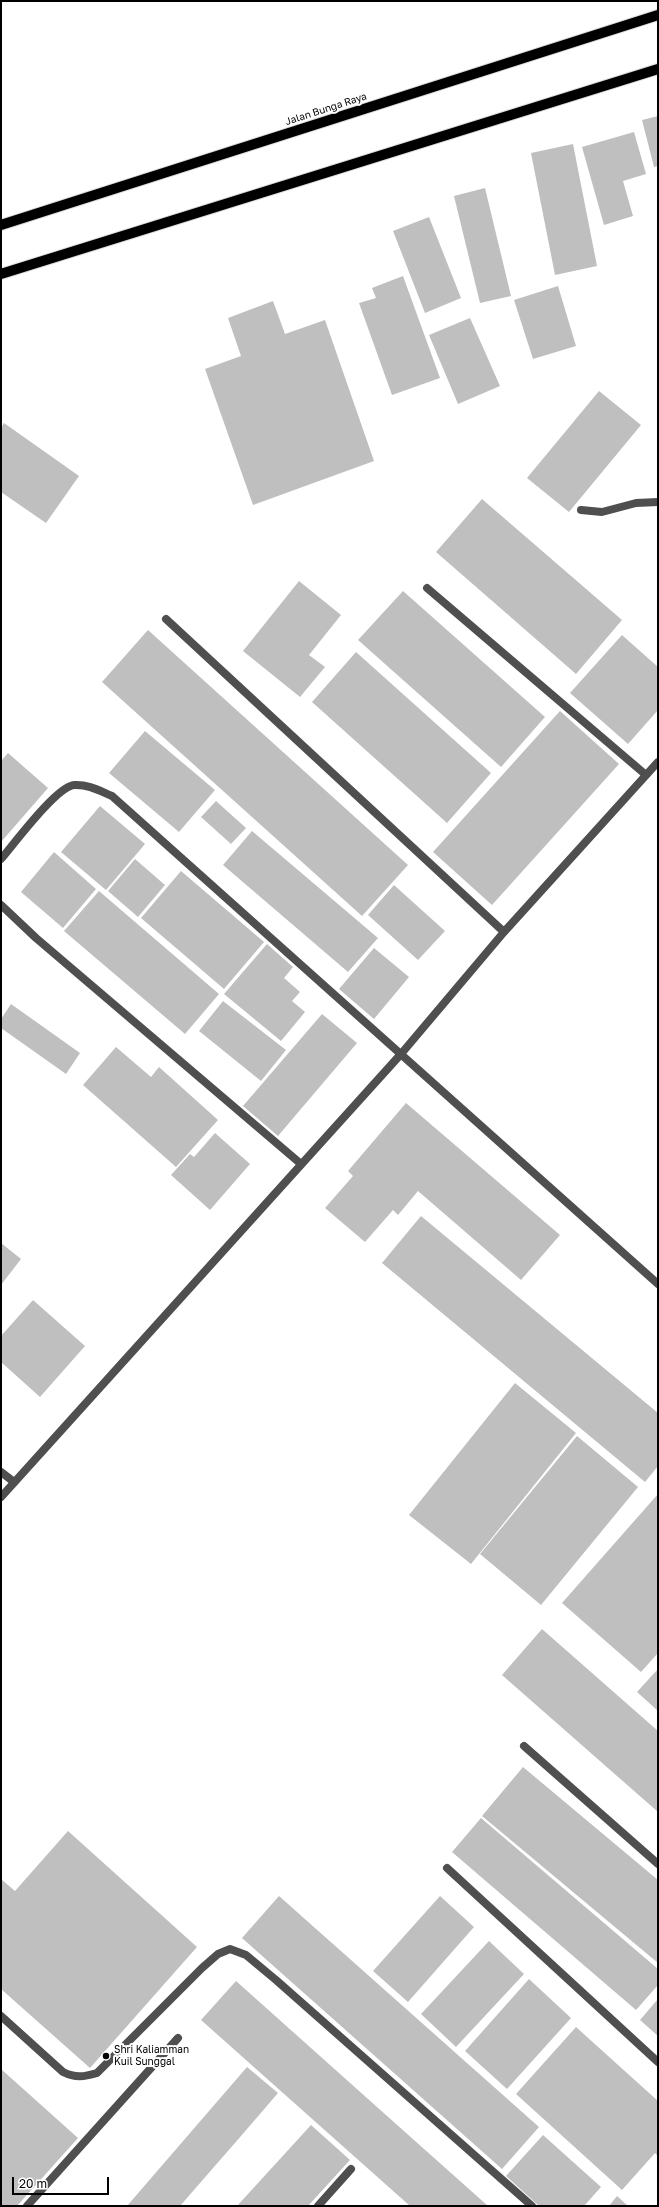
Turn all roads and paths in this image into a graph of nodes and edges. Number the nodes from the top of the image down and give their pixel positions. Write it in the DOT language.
graph roads {
  1 [pos="658,15"];
  2 [pos="658,69"];
  3 [pos="1,225"];
  4 [pos="1,274"];
  5 [pos="658,502"];
  6 [pos="581,510"];
  7 [pos="427,588"];
  8 [pos="166,619"];
  9 [pos="658,762"];
  10 [pos="646,775"];
  11 [pos="1,859"];
  12 [pos="1,905"];
  13 [pos="504,932"];
  14 [pos="401,1054"];
  15 [pos="301,1164"];
  16 [pos="658,1284"];
  17 [pos="1,1472"];
  18 [pos="14,1482"];
  19 [pos="1,1497"];
  20 [pos="524,1746"];
  21 [pos="658,1864"];
  22 [pos="447,1868"];
  23 [pos="1,2016"];
  24 [pos="178,2038"];
  25 [pos="658,2062"];
  26 [pos="351,2169"];
  27 [pos="27,2206"];
  28 [pos="318,2206"];
  29 [pos="532,2206"];
  1 -- 3 [label="main road, Jalan Bunga Raya"];
  2 -- 4 [label="main road"];
  5 -- 6 [label="street"];
  7 -- 10 [label="street"];
  8 -- 13 [label="street"];
  9 -- 10 [label="street"];
  10 -- 13 [label="street"];
  11 -- 14 [label="street"];
  12 -- 15 [label="street"];
  13 -- 14 [label="street"];
  14 -- 15 [label="street"];
  14 -- 16 [label="street"];
  15 -- 18 [label="street"];
  17 -- 18 [label="street"];
  18 -- 19 [label="street"];
  20 -- 21 [label="street"];
  22 -- 25 [label="street"];
  23 -- 29 [label="street"];
  24 -- 27 [label="street"];
  26 -- 28 [label="street"];
}
